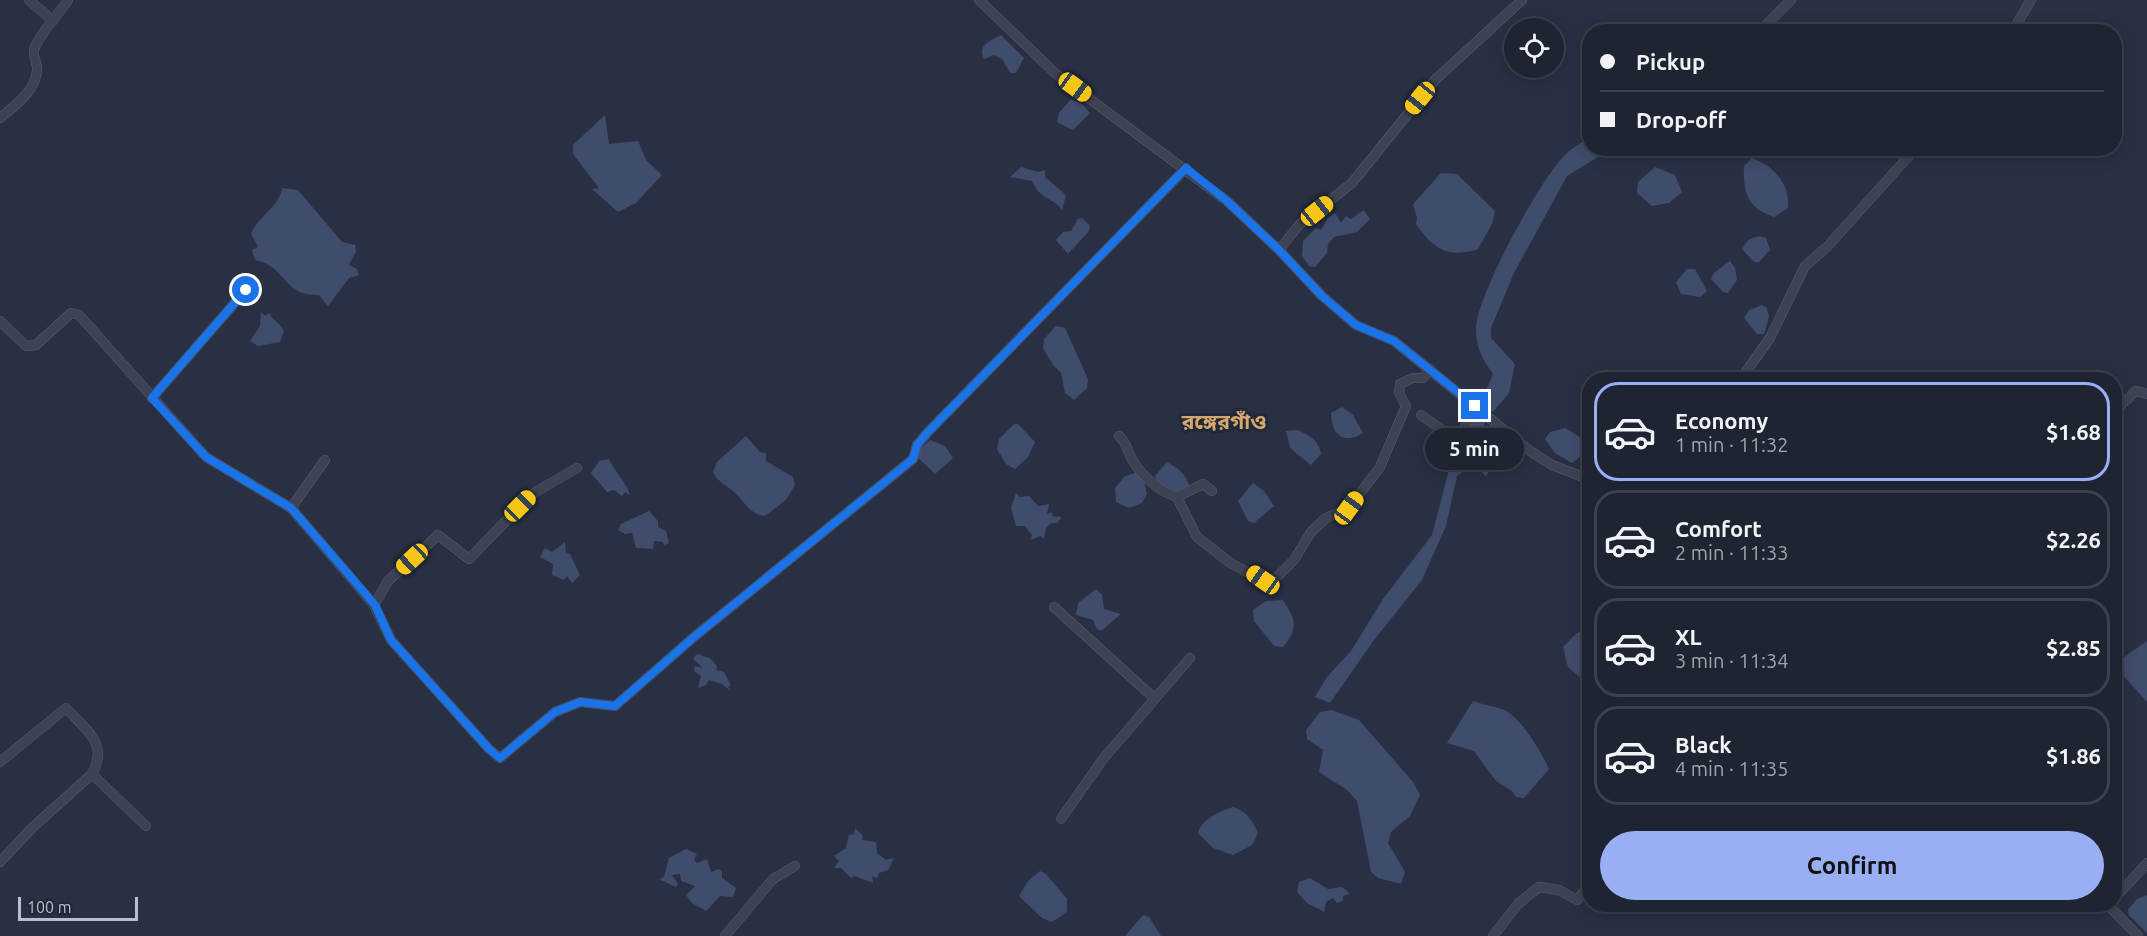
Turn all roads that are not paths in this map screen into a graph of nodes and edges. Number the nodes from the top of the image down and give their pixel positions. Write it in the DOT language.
graph roads {
  1 [pos="29,0"];
  2 [pos="68,0"];
  3 [pos="979,0"];
  4 [pos="1522,0"];
  5 [pos="1791,0"];
  6 [pos="2031,0"];
  7 [pos="53,21"];
  8 [pos="1767,24"];
  9 [pos="2017,24"];
  10 [pos="0,118"];
  11 [pos="1908,156"];
  12 [pos="1186,168"];
  13 [pos="1279,250"];
  14 [pos="246,290"];
  15 [pos="0,321"];
  16 [pos="1430,369"];
  17 [pos="1746,372"];
  18 [pos="2147,394"];
  19 [pos="152,398"];
  20 [pos="2122,404"];
  21 [pos="1475,406"];
  22 [pos="1421,416"];
  23 [pos="1119,436"];
  24 [pos="325,460"];
  25 [pos="578,468"];
  26 [pos="1582,477"];
  27 [pos="1212,491"];
  28 [pos="1177,497"];
  29 [pos="291,508"];
  30 [pos="375,605"];
  31 [pos="1054,607"];
  32 [pos="1190,658"];
  33 [pos="1155,699"];
  34 [pos="0,762"];
  35 [pos="92,774"];
  36 [pos="1061,819"];
  37 [pos="146,826"];
  38 [pos="0,862"];
  39 [pos="2147,863"];
  40 [pos="795,866"];
  41 [pos="2122,890"];
  42 [pos="1582,894"];
  43 [pos="2114,912"];
  44 [pos="725,936"];
  45 [pos="1493,936"];
  46 [pos="2138,936"];
  1 -- 7 [label="street"];
  2 -- 7 [label="street"];
  3 -- 12 [label="street"];
  4 -- 13 [label="street"];
  5 -- 8 [label="street"];
  6 -- 9 [label="street"];
  7 -- 10 [label="street"];
  11 -- 17 [label="street"];
  12 -- 13 [label="street"];
  12 -- 30 [label="street"];
  13 -- 16 [label="street"];
  14 -- 19 [label="street"];
  15 -- 19 [label="street"];
  16 -- 21 [label="street"];
  16 -- 28 [label="street"];
  18 -- 20 [label="street"];
  19 -- 29 [label="street"];
  21 -- 22 [label="street"];
  21 -- 26 [label="street"];
  23 -- 28 [label="street"];
  24 -- 29 [label="street"];
  25 -- 30 [label="street"];
  27 -- 28 [label="street"];
  29 -- 30 [label="street"];
  31 -- 33 [label="street"];
  32 -- 33 [label="street"];
  33 -- 36 [label="street"];
  34 -- 35 [label="street"];
  35 -- 37 [label="street"];
  35 -- 38 [label="street"];
  39 -- 41 [label="street"];
  40 -- 44 [label="street"];
  42 -- 45 [label="street"];
  43 -- 46 [label="street"];
}
